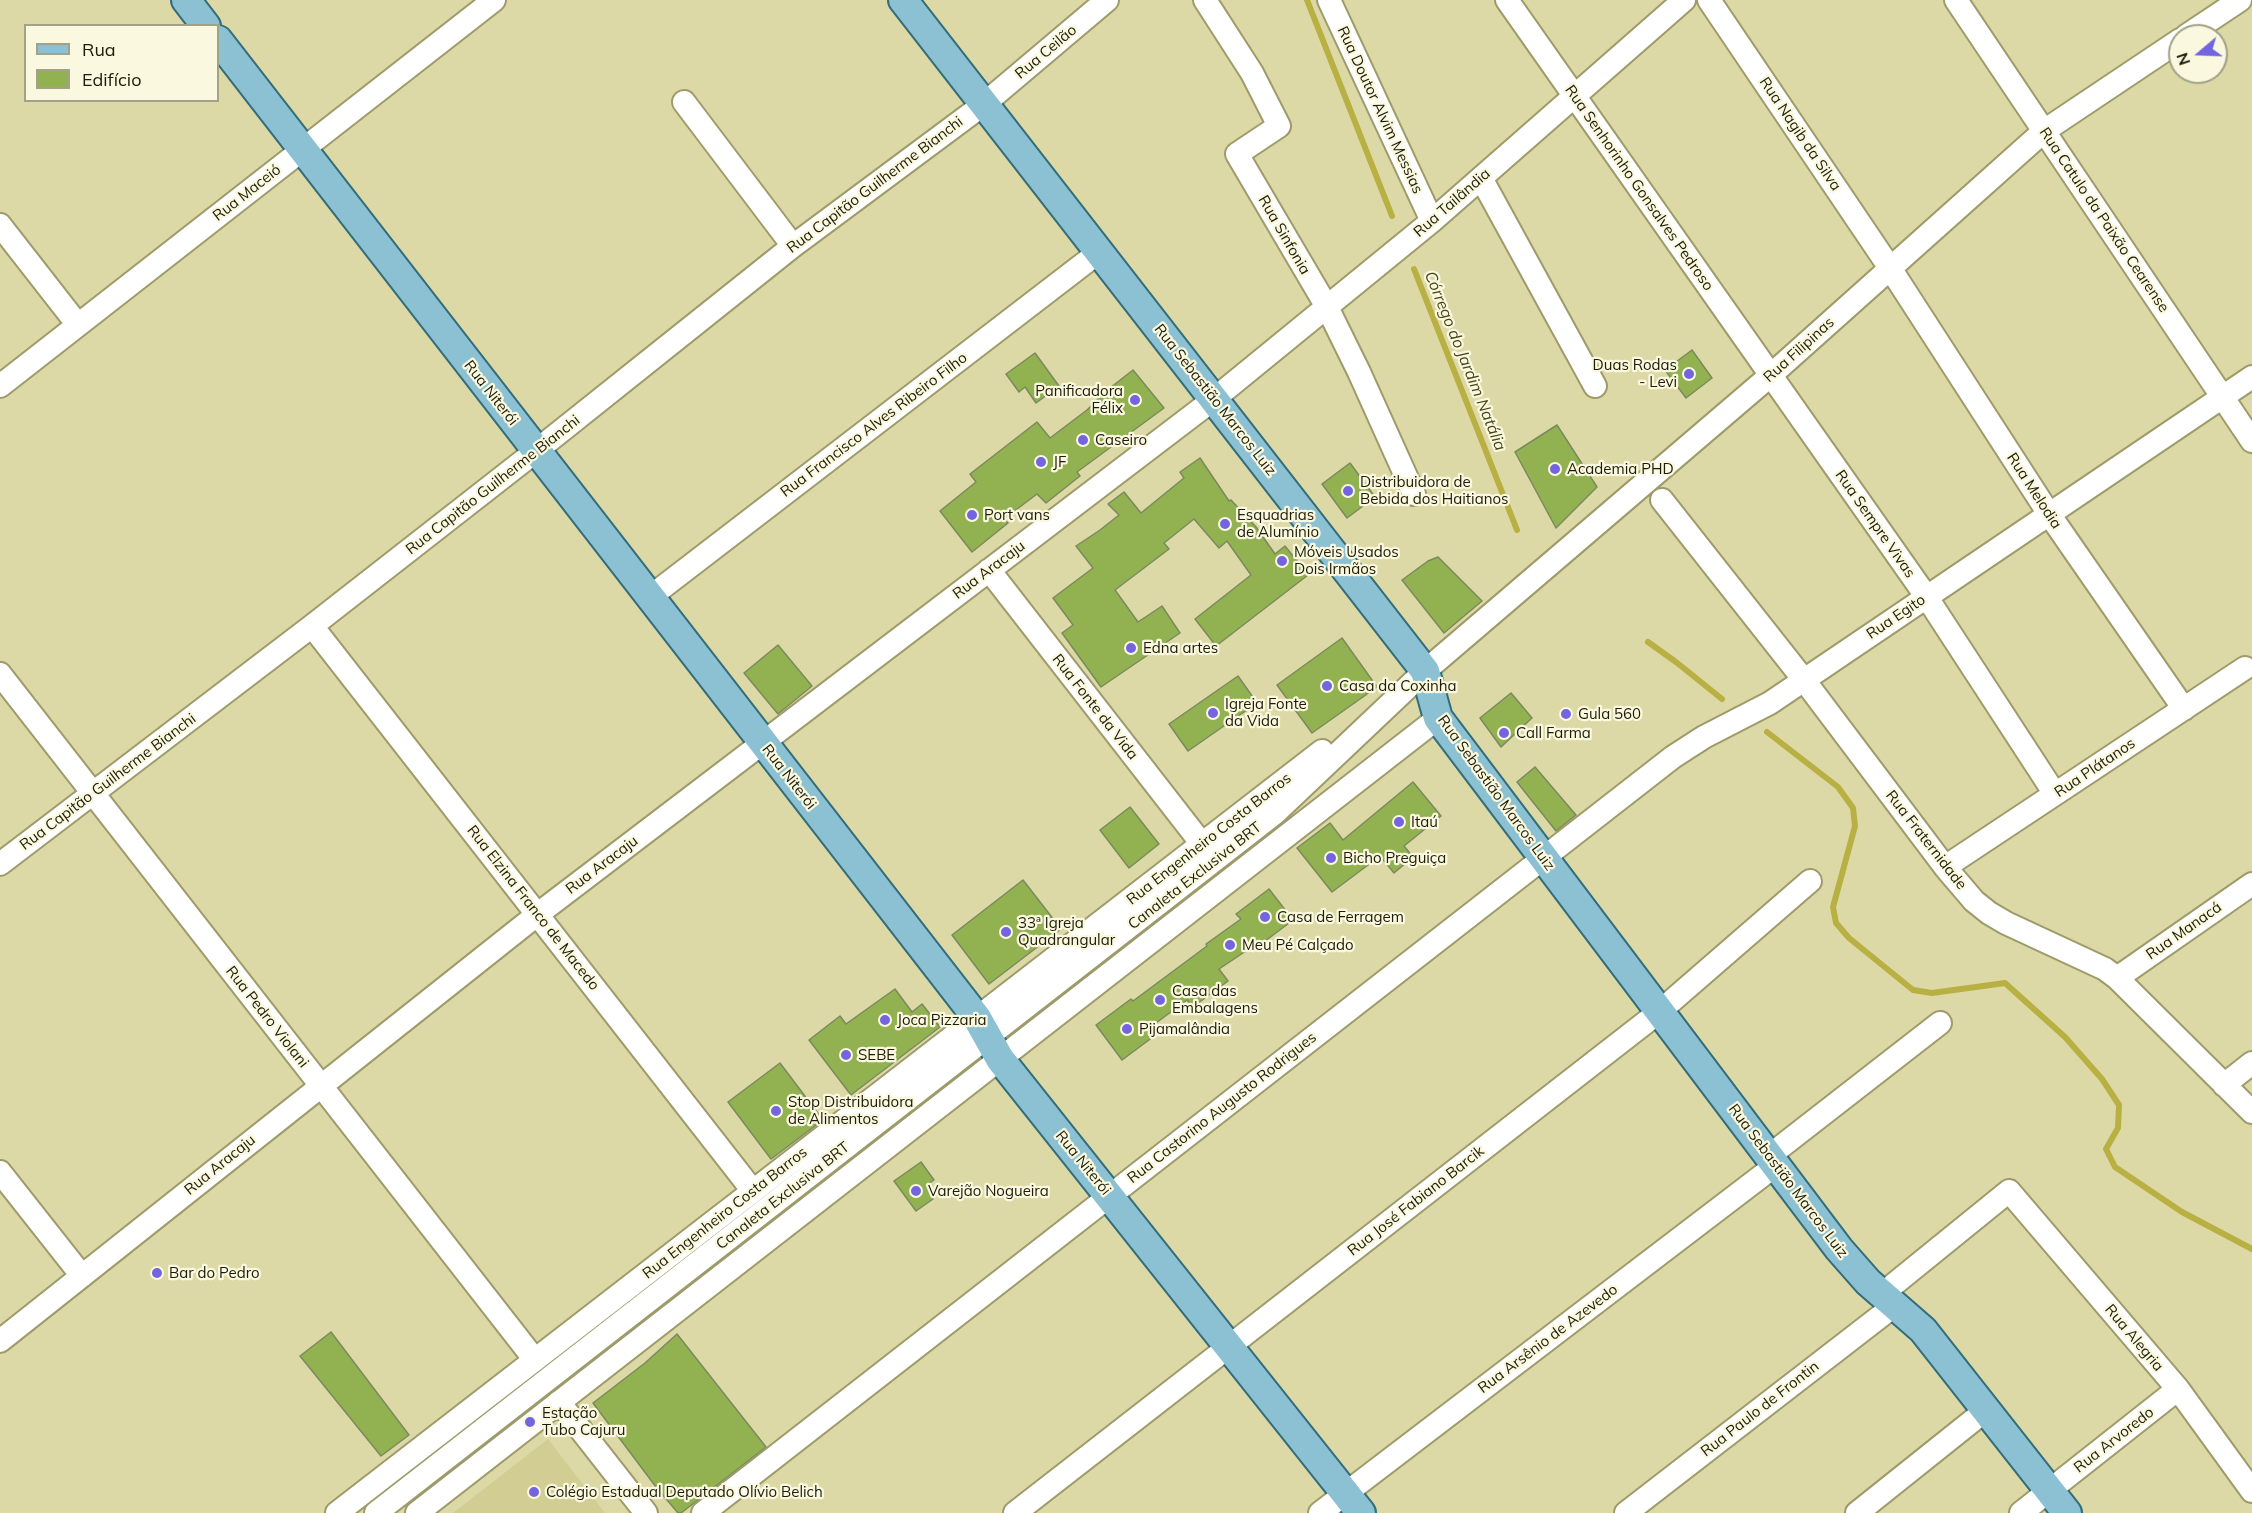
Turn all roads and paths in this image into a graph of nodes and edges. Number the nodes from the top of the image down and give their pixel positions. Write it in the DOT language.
graph roads {
  1 [pos="186,0"];
  2 [pos="494,0"];
  3 [pos="903,0"];
  4 [pos="1107,0"];
  5 [pos="1205,0"];
  6 [pos="1329,0"];
  7 [pos="1507,0"];
  8 [pos="1684,0"];
  9 [pos="1709,0"];
  10 [pos="1956,0"];
  11 [pos="2240,0"];
  12 [pos="204,24"];
  13 [pos="2204,24"];
  14 [pos="219,41"];
  15 [pos="2168,48"];
  16 [pos="1575,96"];
  17 [pos="684,102"];
  18 [pos="984,104"];
  19 [pos="2044,131"];
  20 [pos="302,150"];
  21 [pos="1481,178"];
  22 [pos="1432,221"];
  23 [pos="0,225"];
  24 [pos="793,246"];
  25 [pos="1100,252"];
  26 [pos="1890,268"];
  27 [pos="1327,307"];
  28 [pos="78,325"];
  29 [pos="1771,375"];
  30 [pos="2252,377"];
  31 [pos="0,386"];
  32 [pos="1595,386"];
  33 [pos="2223,397"];
  34 [pos="1214,399"];
  35 [pos="2252,441"];
  36 [pos="536,451"];
  37 [pos="1414,494"];
  38 [pos="1662,500"];
  39 [pos="2049,514"];
  40 [pos="988,570"];
  41 [pos="1926,596"];
  42 [pos="650,597"];
  43 [pos="312,626"];
  44 [pos="2245,668"];
  45 [pos="1425,671"];
  46 [pos="0,674"];
  47 [pos="1804,680"];
  48 [pos="2184,709"];
  49 [pos="1438,718"];
  50 [pos="762,742"];
  51 [pos="92,792"];
  52 [pos="2055,794"];
  53 [pos="1275,813"];
  54 [pos="1202,844"];
  55 [pos="1544,859"];
  56 [pos="0,864"];
  57 [pos="1945,867"];
  58 [pos="1810,881"];
  59 [pos="2252,884"];
  60 [pos="537,914"];
  61 [pos="2117,978"];
  62 [pos="1659,1012"];
  63 [pos="1940,1023"];
  64 [pos="988,1038"];
  65 [pos="2252,1063"];
  66 [pos="2224,1084"];
  67 [pos="320,1085"];
  68 [pos="2252,1112"];
  69 [pos="1772,1161"];
  70 [pos="0,1172"];
  71 [pos="753,1191"];
  72 [pos="2009,1191"];
  73 [pos="1110,1196"];
  74 [pos="82,1276"];
  75 [pos="1888,1299"];
  76 [pos="0,1341"];
  77 [pos="1230,1346"];
  78 [pos="535,1360"];
  79 [pos="2178,1389"];
  80 [pos="559,1402"];
  81 [pos="1986,1410"];
  82 [pos="2049,1490"];
  83 [pos="2252,1491"];
  84 [pos="1354,1503"];
  85 [pos="337,1513"];
  86 [pos="376,1513"];
  87 [pos="417,1513"];
  88 [pos="646,1513"];
  89 [pos="703,1513"];
  90 [pos="1015,1513"];
  91 [pos="1320,1513"];
  92 [pos="1626,1513"];
  93 [pos="1857,1513"];
  94 [pos="2020,1513"];
  95 [pos="2067,1513"];
  1 -- 12 [label="main road"];
  2 -- 20 [label="street, Rua Maceió"];
  3 -- 18 [label="main road, Rua Sebastião Marcos Luiz"];
  4 -- 18 [label="street, Rua Ceilão"];
  5 -- 27 [label="street, Rua Sinfonia"];
  6 -- 22 [label="street, Rua Doutor Alvim Messias"];
  7 -- 16 [label="street, Rua Senhorinho Gonsalves Pedroso"];
  8 -- 16 [label="street, Rua Tailândia"];
  9 -- 26 [label="street, Rua Nagib da Silva"];
  10 -- 19 [label="street, Rua Catulo da Paixão Cearense"];
  11 -- 13 [label="street"];
  14 -- 20 [label="main road, Rua Niterói"];
  15 -- 19 [label="street, Rua Filipinas"];
  16 -- 21 [label="street, Rua Tailândia"];
  16 -- 29 [label="street, Rua Senhorinho Gonsalves Pedroso"];
  17 -- 24 [label="street"];
  18 -- 24 [label="street, Rua Capitão Guilherme Bianchi"];
  18 -- 25 [label="main road, Rua Sebastião Marcos Luiz"];
  19 -- 26 [label="street, Rua Filipinas"];
  19 -- 33 [label="street, Rua Catulo da Paixão Cearense"];
  20 -- 28 [label="street, Rua Maceió"];
  20 -- 36 [label="main road, Rua Niterói"];
  21 -- 22 [label="street, Rua Tailândia"];
  21 -- 32 [label="street"];
  22 -- 27 [label="street, Rua Tailândia"];
  23 -- 28 [label="street"];
  24 -- 36 [label="street, Rua Capitão Guilherme Bianchi"];
  25 -- 34 [label="main road, Rua Sebastião Marcos Luiz"];
  25 -- 42 [label="street, Rua Francisco Alves Ribeiro Filho"];
  26 -- 29 [label="street, Rua Filipinas"];
  26 -- 39 [label="street, Rua Melodia"];
  27 -- 34 [label="street, Rua Tailândia"];
  27 -- 37 [label="street, Rua Sinfonia"];
  28 -- 31 [label="street, Rua Maceió"];
  29 -- 41 [label="street, Rua Sempre Vivas"];
  29 -- 45 [label="street, Rua Filipinas"];
  30 -- 33 [label="street, Rua Egito"];
  33 -- 35 [label="street, Rua Catulo da Paixão Cearense"];
  33 -- 39 [label="street, Rua Egito"];
  34 -- 40 [label="street, Rua Aracaju"];
  34 -- 45 [label="main road, Rua Sebastião Marcos Luiz"];
  36 -- 42 [label="main road, Rua Niterói"];
  36 -- 43 [label="street, Rua Capitão Guilherme Bianchi"];
  38 -- 47 [label="street, Rua Fraternidade"];
  39 -- 41 [label="street, Rua Egito"];
  39 -- 48 [label="street, Rua Melodia"];
  40 -- 50 [label="street, Rua Aracaju"];
  40 -- 54 [label="street, Rua Fonte da Vida"];
  41 -- 47 [label="street, Rua Egito"];
  41 -- 52 [label="street, Rua Sempre Vivas"];
  42 -- 50 [label="main road, Rua Niterói"];
  43 -- 51 [label="street, Rua Capitão Guilherme Bianchi"];
  43 -- 60 [label="street, Rua Elzina Franco de Macedo"];
  44 -- 48 [label="street, Rua Plátanos"];
  45 -- 49 [label="main road, Rua Sebastião Marcos Luiz"];
  45 -- 53 [label="street, Canaleta Exclusiva BRT"];
  45 -- 54 [label="street, Rua Engenheiro Costa Barros"];
  46 -- 51 [label="street, Rua Pedro Violani"];
  47 -- 55 [label="street, Rua Egito"];
  47 -- 57 [label="street, Rua Fraternidade"];
  48 -- 52 [label="street, Rua Plátanos"];
  49 -- 53 [label="street, Canaleta Exclusiva BRT"];
  49 -- 55 [label="main road, Rua Sebastião Marcos Luiz"];
  49 -- 64 [label="street, Rua Engenheiro Costa Barros"];
  50 -- 60 [label="street, Rua Aracaju"];
  50 -- 64 [label="main road, Rua Niterói"];
  51 -- 56 [label="street, Rua Capitão Guilherme Bianchi"];
  51 -- 67 [label="street, Rua Pedro Violani"];
  52 -- 57 [label="street, Rua Plátanos"];
  53 -- 64 [label="street, Canaleta Exclusiva BRT"];
  54 -- 64 [label="street, Rua Engenheiro Costa Barros"];
  55 -- 62 [label="main road, Rua Sebastião Marcos Luiz"];
  55 -- 73 [label="street, Rua Castorino Augusto Rodrigues"];
  57 -- 61 [label="street, Rua Fraternidade"];
  58 -- 62 [label="street, Rua José Fabiano Barcik"];
  59 -- 61 [label="street, Rua Manacá"];
  60 -- 67 [label="street, Rua Aracaju"];
  60 -- 71 [label="street, Rua Elzina Franco de Macedo"];
  61 -- 66 [label="street, Rua Fraternidade"];
  62 -- 69 [label="main road, Rua Sebastião Marcos Luiz"];
  62 -- 77 [label="street, Rua José Fabiano Barcik"];
  63 -- 69 [label="street, Rua Arsênio de Azevedo"];
  64 -- 71 [label="street, Rua Engenheiro Costa Barros"];
  64 -- 73 [label="main road, Rua Niterói"];
  64 -- 80 [label="street, Rua Engenheiro Costa Barros"];
  64 -- 86 [label="street, Canaleta Exclusiva BRT"];
  65 -- 66 [label="street"];
  66 -- 68 [label="street, Rua Fraternidade"];
  67 -- 74 [label="street, Rua Aracaju"];
  67 -- 78 [label="street, Rua Pedro Violani"];
  69 -- 75 [label="main road, Rua Sebastião Marcos Luiz"];
  69 -- 84 [label="street, Rua Arsênio de Azevedo"];
  70 -- 74 [label="street"];
  71 -- 78 [label="street, Rua Engenheiro Costa Barros"];
  72 -- 75 [label="street, Rua Paulo de Frontin"];
  72 -- 79 [label="street, Rua Alegria"];
  73 -- 77 [label="main road, Rua Niterói"];
  73 -- 89 [label="street, Rua Castorino Augusto Rodrigues"];
  74 -- 76 [label="street, Rua Aracaju"];
  75 -- 81 [label="main road, Rua Sebastião Marcos Luiz"];
  75 -- 92 [label="street, Rua Paulo de Frontin"];
  77 -- 84 [label="main road, Rua Niterói"];
  77 -- 90 [label="street, Rua José Fabiano Barcik"];
  78 -- 85 [label="street, Rua Engenheiro Costa Barros"];
  79 -- 82 [label="street, Rua Arvoredo"];
  79 -- 83 [label="street, Rua Alegria"];
  80 -- 87 [label="street, Rua Engenheiro Costa Barros"];
  80 -- 88 [label="street"];
  81 -- 82 [label="main road, Rua Sebastião Marcos Luiz"];
  81 -- 93 [label="street"];
  82 -- 94 [label="street, Rua Arvoredo"];
  82 -- 95 [label="main road, Rua Sebastião Marcos Luiz"];
  84 -- 91 [label="street, Rua Arsênio de Azevedo"];
}
